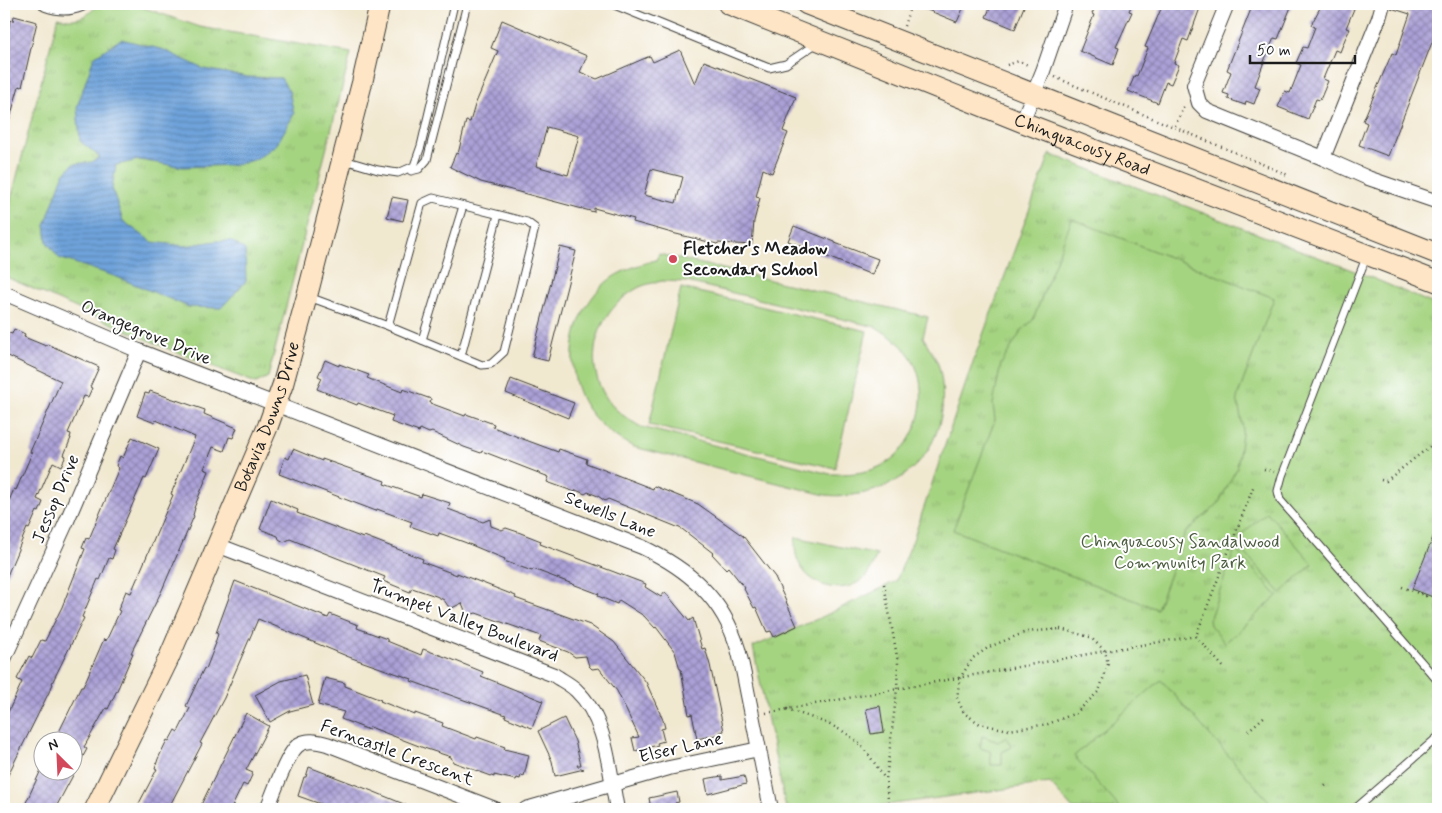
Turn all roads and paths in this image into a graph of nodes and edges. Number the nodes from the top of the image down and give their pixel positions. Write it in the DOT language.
graph roads {
  1 [pos="46,4"];
  2 [pos="81,4"];
  3 [pos="380,4"];
  4 [pos="454,4"];
  5 [pos="468,4"];
  6 [pos="612,4"];
  7 [pos="728,4"];
  8 [pos="806,4"];
  9 [pos="912,4"];
  10 [pos="1066,4"];
  11 [pos="1227,4"];
  12 [pos="1383,4"];
  13 [pos="904,28"];
  14 [pos="820,41"];
  15 [pos="1070,83"];
  16 [pos="1033,95"];
  17 [pos="1198,100"];
  18 [pos="1022,122"];
  19 [pos="1175,126"];
  20 [pos="1323,158"];
  21 [pos="341,159"];
  22 [pos="398,173"];
  23 [pos="1293,177"];
  24 [pos="1438,202"];
  25 [pos="463,206"];
  26 [pos="498,215"];
  27 [pos="1367,254"];
  28 [pos="1438,254"];
  29 [pos="1438,282"];
  30 [pos="4,293"];
  31 [pos="307,296"];
  32 [pos="388,326"];
  33 [pos="422,340"];
  34 [pos="139,352"];
  35 [pos="461,356"];
  36 [pos="276,405"];
  37 [pos="1438,440"];
  38 [pos="1264,469"];
  39 [pos="1275,473"];
  40 [pos="1382,480"];
  41 [pos="1254,485"];
  42 [pos="217,545"];
  43 [pos="884,584"];
  44 [pos="1402,587"];
  45 [pos="1427,594"];
  46 [pos="1196,636"];
  47 [pos="1105,651"];
  48 [pos="4,659"];
  49 [pos="1225,669"];
  50 [pos="960,678"];
  51 [pos="1438,681"];
  52 [pos="897,689"];
  53 [pos="786,709"];
  54 [pos="765,713"];
  55 [pos="1266,715"];
  56 [pos="1248,731"];
  57 [pos="1438,737"];
  58 [pos="759,749"];
  59 [pos="886,780"];
  60 [pos="612,785"];
  61 [pos="96,809"];
  62 [pos="267,809"];
  63 [pos="495,809"];
  64 [pos="526,809"];
  65 [pos="617,809"];
  66 [pos="772,809"];
  67 [pos="889,809"];
  68 [pos="1355,809"];
  1 -- 2 [label="street"];
  3 -- 21 [label="main road, Botavia Downs Drive"];
  4 -- 22 [label="lane"];
  5 -- 22 [label="lane"];
  6 -- 14 [label="lane"];
  7 -- 14 [label="main road, Chinguacousy Road"];
  8 -- 16 [label="main road, Chinguacousy Road"];
  9 -- 13 [label="path"];
  10 -- 16 [label="street"];
  11 -- 17 [label="street"];
  12 -- 20 [label="street"];
  14 -- 18 [label="main road, Chinguacousy Road"];
  15 -- 19 [label="path"];
  16 -- 18 [label="street"];
  16 -- 28 [label="main road, Chinguacousy Road"];
  17 -- 19 [label="path"];
  17 -- 20 [label="street"];
  18 -- 27 [label="main road, Chinguacousy Road"];
  19 -- 23 [label="path"];
  20 -- 24 [label="street"];
  21 -- 22 [label="lane"];
  21 -- 31 [label="main road, Botavia Downs Drive"];
  25 -- 26 [label="lane"];
  25 -- 32 [label="lane"];
  25 -- 33 [label="lane"];
  26 -- 35 [label="lane"];
  26 -- 35 [label="lane"];
  27 -- 29 [label="main road, Chinguacousy Road"];
  27 -- 51 [label="lane"];
  30 -- 34 [label="street, Orangegrove Drive"];
  31 -- 32 [label="lane"];
  31 -- 36 [label="main road, Botavia Downs Drive"];
  32 -- 33 [label="lane"];
  33 -- 35 [label="lane"];
  34 -- 36 [label="street, Orangegrove Drive"];
  34 -- 48 [label="street, Jessop Drive"];
  36 -- 42 [label="main road, Botavia Downs Drive"];
  36 -- 58 [label="street, Sewells Lane"];
  37 -- 40 [label="path"];
  38 -- 39 [label="path"];
  41 -- 46 [label="path"];
  42 -- 60 [label="street, Trumpet Valley Boulevard"];
  42 -- 61 [label="main road, Botavia Downs Drive"];
  43 -- 52 [label="path"];
  44 -- 45 [label="path"];
  46 -- 47 [label="path"];
  46 -- 49 [label="path"];
  47 -- 50 [label="path"];
  47 -- 50 [label="path"];
  47 -- 50 [label="path"];
  50 -- 52 [label="path"];
  52 -- 53 [label="path"];
  52 -- 59 [label="path"];
  53 -- 54 [label="path"];
  53 -- 59 [label="path"];
  55 -- 56 [label="path"];
  57 -- 68 [label="lane"];
  58 -- 60 [label="street, Elser Lane"];
  58 -- 66 [label="street, Sewells Lane"];
  59 -- 67 [label="path"];
  60 -- 64 [label="street"];
  60 -- 65 [label="street, Trumpet Valley Boulevard"];
  62 -- 63 [label="street, Ferncastle Crescent"];
}
